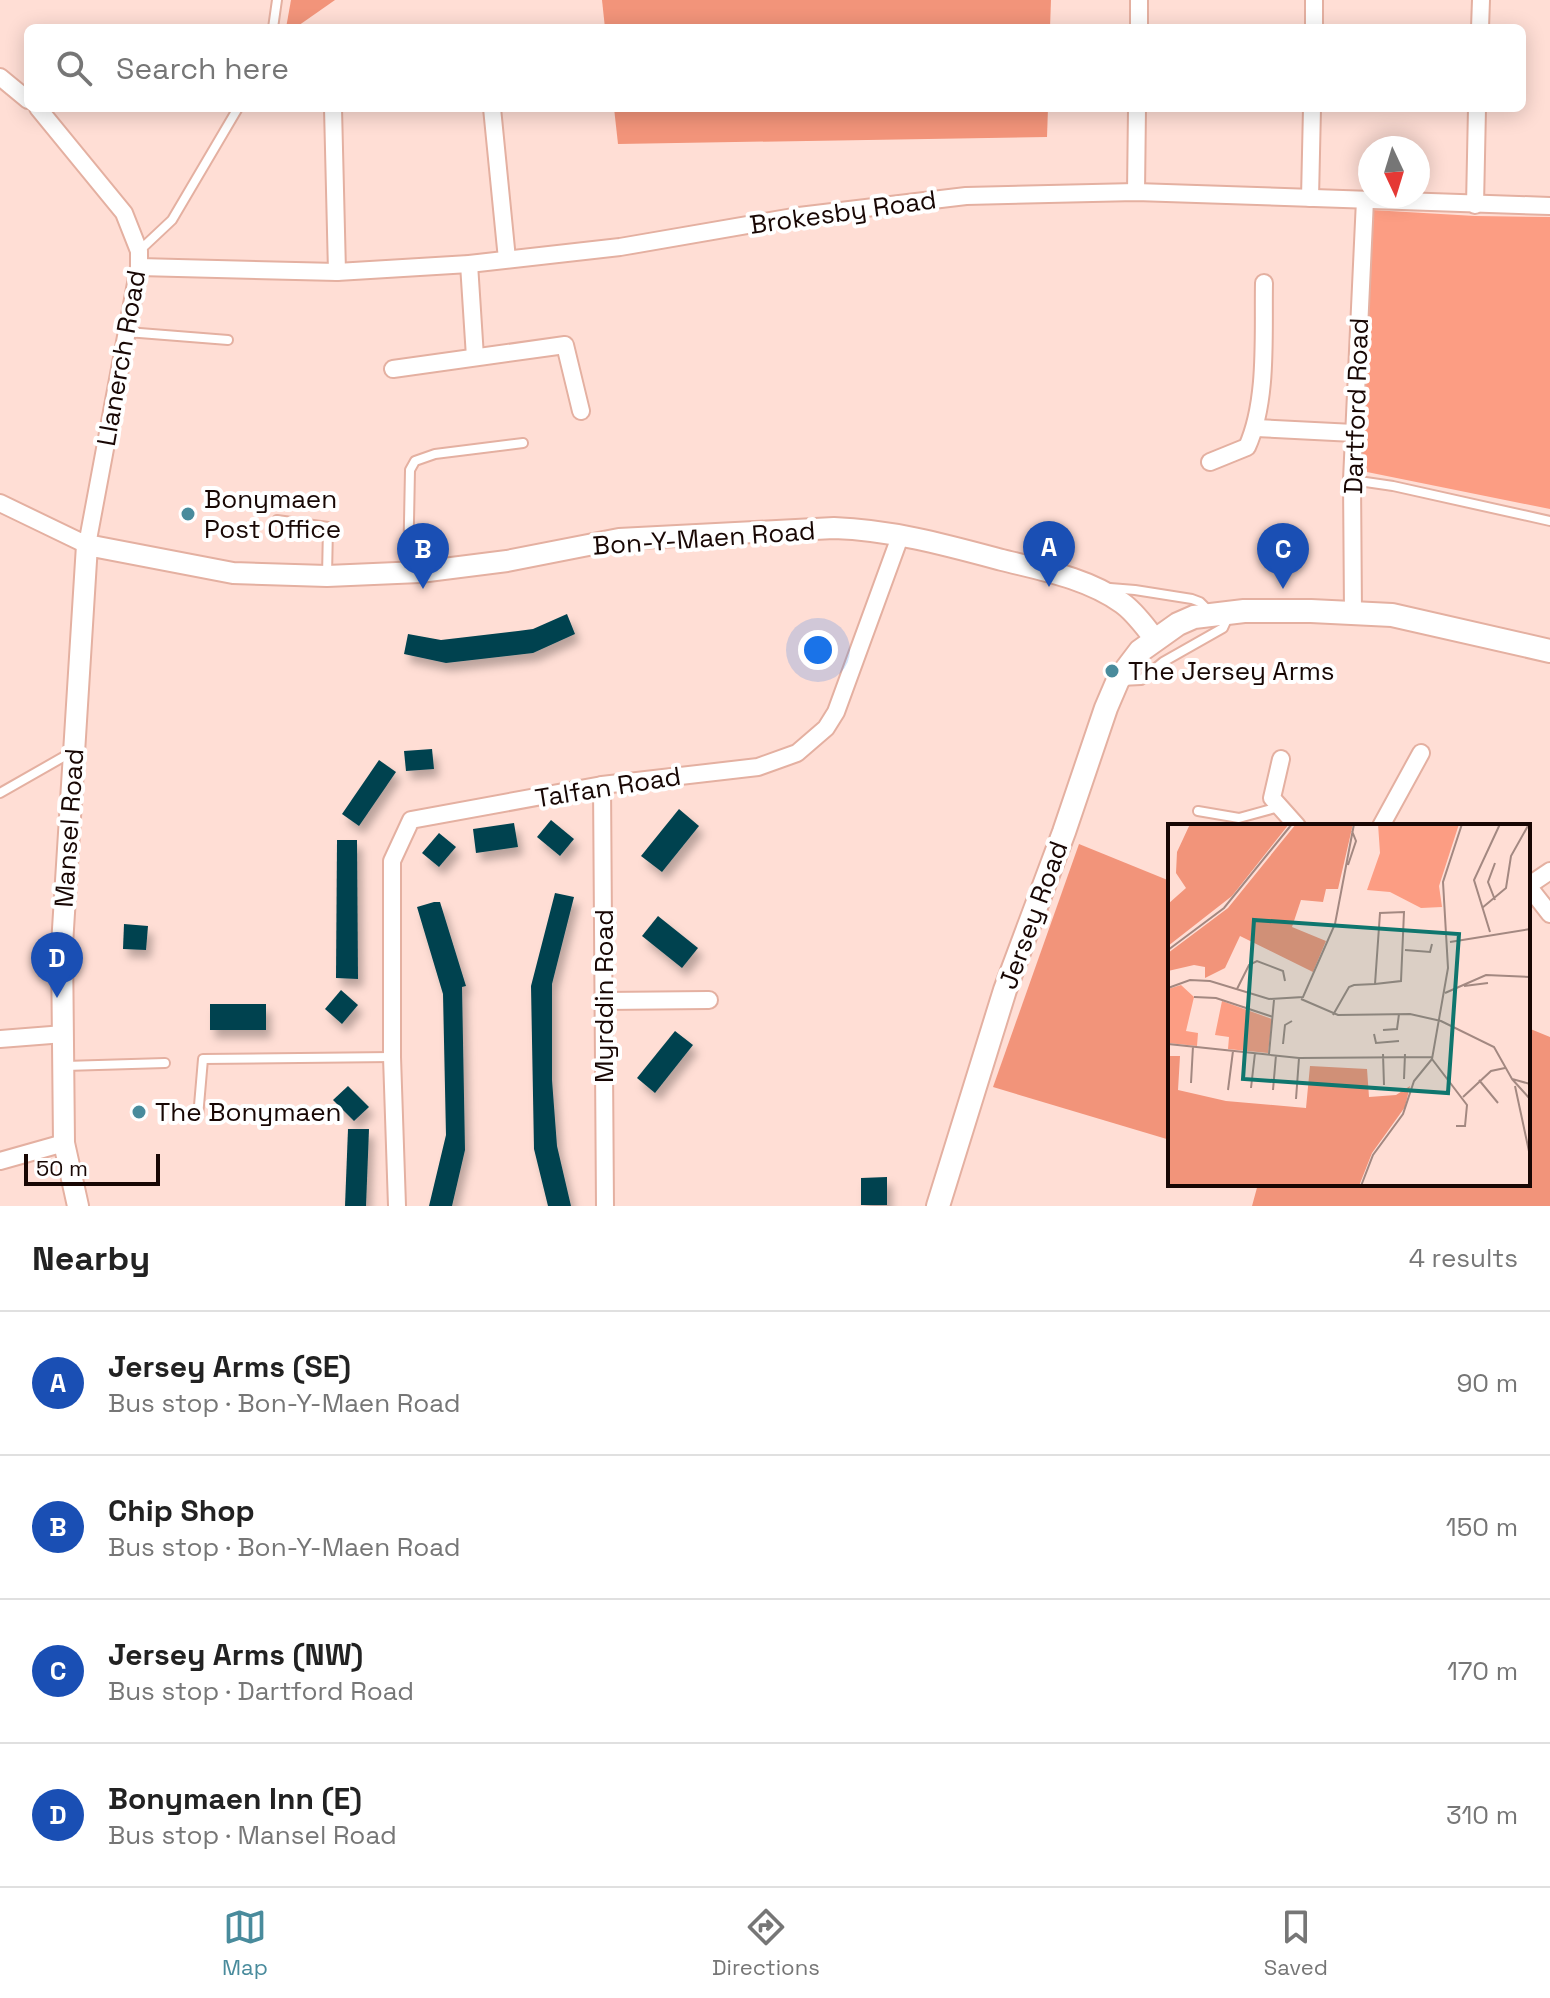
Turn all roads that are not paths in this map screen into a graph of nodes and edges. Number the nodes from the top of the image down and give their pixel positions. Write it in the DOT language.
graph roads {
  1 [pos="277,0"];
  2 [pos="1139,0"];
  3 [pos="1314,0"];
  4 [pos="1481,0"];
  5 [pos="274,24"];
  6 [pos="1139,24"];
  7 [pos="1314,24"];
  8 [pos="1480,24"];
  9 [pos="0,77"];
  10 [pos="24,97"];
  11 [pos="41,112"];
  12 [pos="236,112"];
  13 [pos="333,112"];
  14 [pos="492,112"];
  15 [pos="1137,112"];
  16 [pos="1312,112"];
  17 [pos="1477,112"];
  18 [pos="1136,192"];
  19 [pos="1310,198"];
  20 [pos="1358,200"];
  21 [pos="1430,203"];
  22 [pos="1475,205"];
  23 [pos="1550,206"];
  24 [pos="1365,208"];
  25 [pos="139,259"];
  26 [pos="507,259"];
  27 [pos="469,264"];
  28 [pos="337,272"];
  29 [pos="1264,283"];
  30 [pos="127,332"];
  31 [pos="228,340"];
  32 [pos="475,357"];
  33 [pos="393,369"];
  34 [pos="581,411"];
  35 [pos="1256,428"];
  36 [pos="1354,433"];
  37 [pos="523,443"];
  38 [pos="1210,462"];
  39 [pos="1352,480"];
  40 [pos="0,503"];
  41 [pos="277,520"];
  42 [pos="1550,521"];
  43 [pos="901,534"];
  44 [pos="87,545"];
  45 [pos="408,573"];
  46 [pos="327,576"];
  47 [pos="1096,588"];
  48 [pos="1353,612"];
  49 [pos="1220,613"];
  50 [pos="1155,639"];
  51 [pos="1550,651"];
  52 [pos="1118,680"];
  53 [pos="74,751"];
  54 [pos="1421,753"];
  55 [pos="1281,759"];
  56 [pos="602,785"];
  57 [pos="0,793"];
  58 [pos="1279,807"];
  59 [pos="1198,811"];
  60 [pos="1295,824"];
  61 [pos="1382,824"];
  62 [pos="1550,871"];
  63 [pos="1530,885"];
  64 [pos="1530,889"];
  65 [pos="1550,914"];
  66 [pos="709,1000"];
  67 [pos="604,1001"];
  68 [pos="64,1034"];
  69 [pos="0,1039"];
  70 [pos="392,1057"];
  71 [pos="165,1063"];
  72 [pos="64,1066"];
  73 [pos="198,1117"];
  74 [pos="64,1143"];
  75 [pos="0,1161"];
  76 [pos="78,1206"];
  77 [pos="397,1206"];
  78 [pos="605,1206"];
  79 [pos="938,1206"];
  1 -- 5 [label="lane"];
  2 -- 6 [label="street"];
  3 -- 7 [label="street"];
  4 -- 8 [label="street"];
  9 -- 10 [label="street"];
  11 -- 25 [label="street, Llanerch Road"];
  12 -- 25 [label="lane"];
  13 -- 28 [label="street"];
  14 -- 26 [label="street"];
  15 -- 18 [label="street"];
  16 -- 19 [label="street"];
  17 -- 22 [label="street"];
  18 -- 19 [label="street, Brokesby Road"];
  18 -- 26 [label="street, Brokesby Road"];
  19 -- 20 [label="street, Brokesby Road"];
  21 -- 22 [label="street, Brokesby Road"];
  22 -- 23 [label="street, Brokesby Road"];
  24 -- 36 [label="street, Dartford Road"];
  25 -- 28 [label="street, Brokesby Road"];
  25 -- 30 [label="street, Llanerch Road"];
  26 -- 27 [label="street, Brokesby Road"];
  27 -- 28 [label="street, Brokesby Road"];
  27 -- 32 [label="street"];
  29 -- 35 [label="street"];
  30 -- 31 [label="lane"];
  30 -- 44 [label="street, Llanerch Road"];
  32 -- 33 [label="street"];
  32 -- 34 [label="street"];
  35 -- 36 [label="street"];
  35 -- 38 [label="street"];
  36 -- 39 [label="street, Dartford Road"];
  37 -- 45 [label="lane"];
  39 -- 42 [label="lane"];
  39 -- 48 [label="street, Dartford Road"];
  40 -- 44 [label="street"];
  41 -- 46 [label="lane"];
  43 -- 45 [label="street, Bon-Y-Maen Road"];
  43 -- 47 [label="street, Bon-Y-Maen Road"];
  43 -- 56 [label="street, Talfan Road"];
  44 -- 46 [label="street, Bon-Y-Maen Road"];
  44 -- 53 [label="street, Mansel Road"];
  45 -- 46 [label="street, Bon-Y-Maen Road"];
  47 -- 49 [label="lane"];
  47 -- 50 [label="street, Bon-Y-Maen Road"];
  48 -- 49 [label="main road, Jersey Road"];
  48 -- 51 [label="main road, Jersey Road"];
  49 -- 50 [label="main road, Jersey Road"];
  49 -- 52 [label="lane"];
  50 -- 52 [label="main road, Jersey Road"];
  52 -- 79 [label="main road, Jersey Road"];
  53 -- 57 [label="lane"];
  53 -- 68 [label="street, Mansel Road"];
  54 -- 61 [label="street"];
  55 -- 58 [label="street"];
  56 -- 67 [label="street, Myrddin Road"];
  56 -- 70 [label="street, Talfan Road"];
  58 -- 59 [label="lane"];
  58 -- 60 [label="street"];
  62 -- 63 [label="street"];
  64 -- 65 [label="street"];
  66 -- 67 [label="street"];
  67 -- 78 [label="street, Myrddin Road"];
  68 -- 69 [label="street"];
  68 -- 72 [label="street, Mansel Road"];
  70 -- 73 [label="lane"];
  70 -- 77 [label="street"];
  71 -- 72 [label="lane"];
  72 -- 74 [label="street, Mansel Road"];
  74 -- 75 [label="street"];
  74 -- 76 [label="street, Mansel Road"];
}
